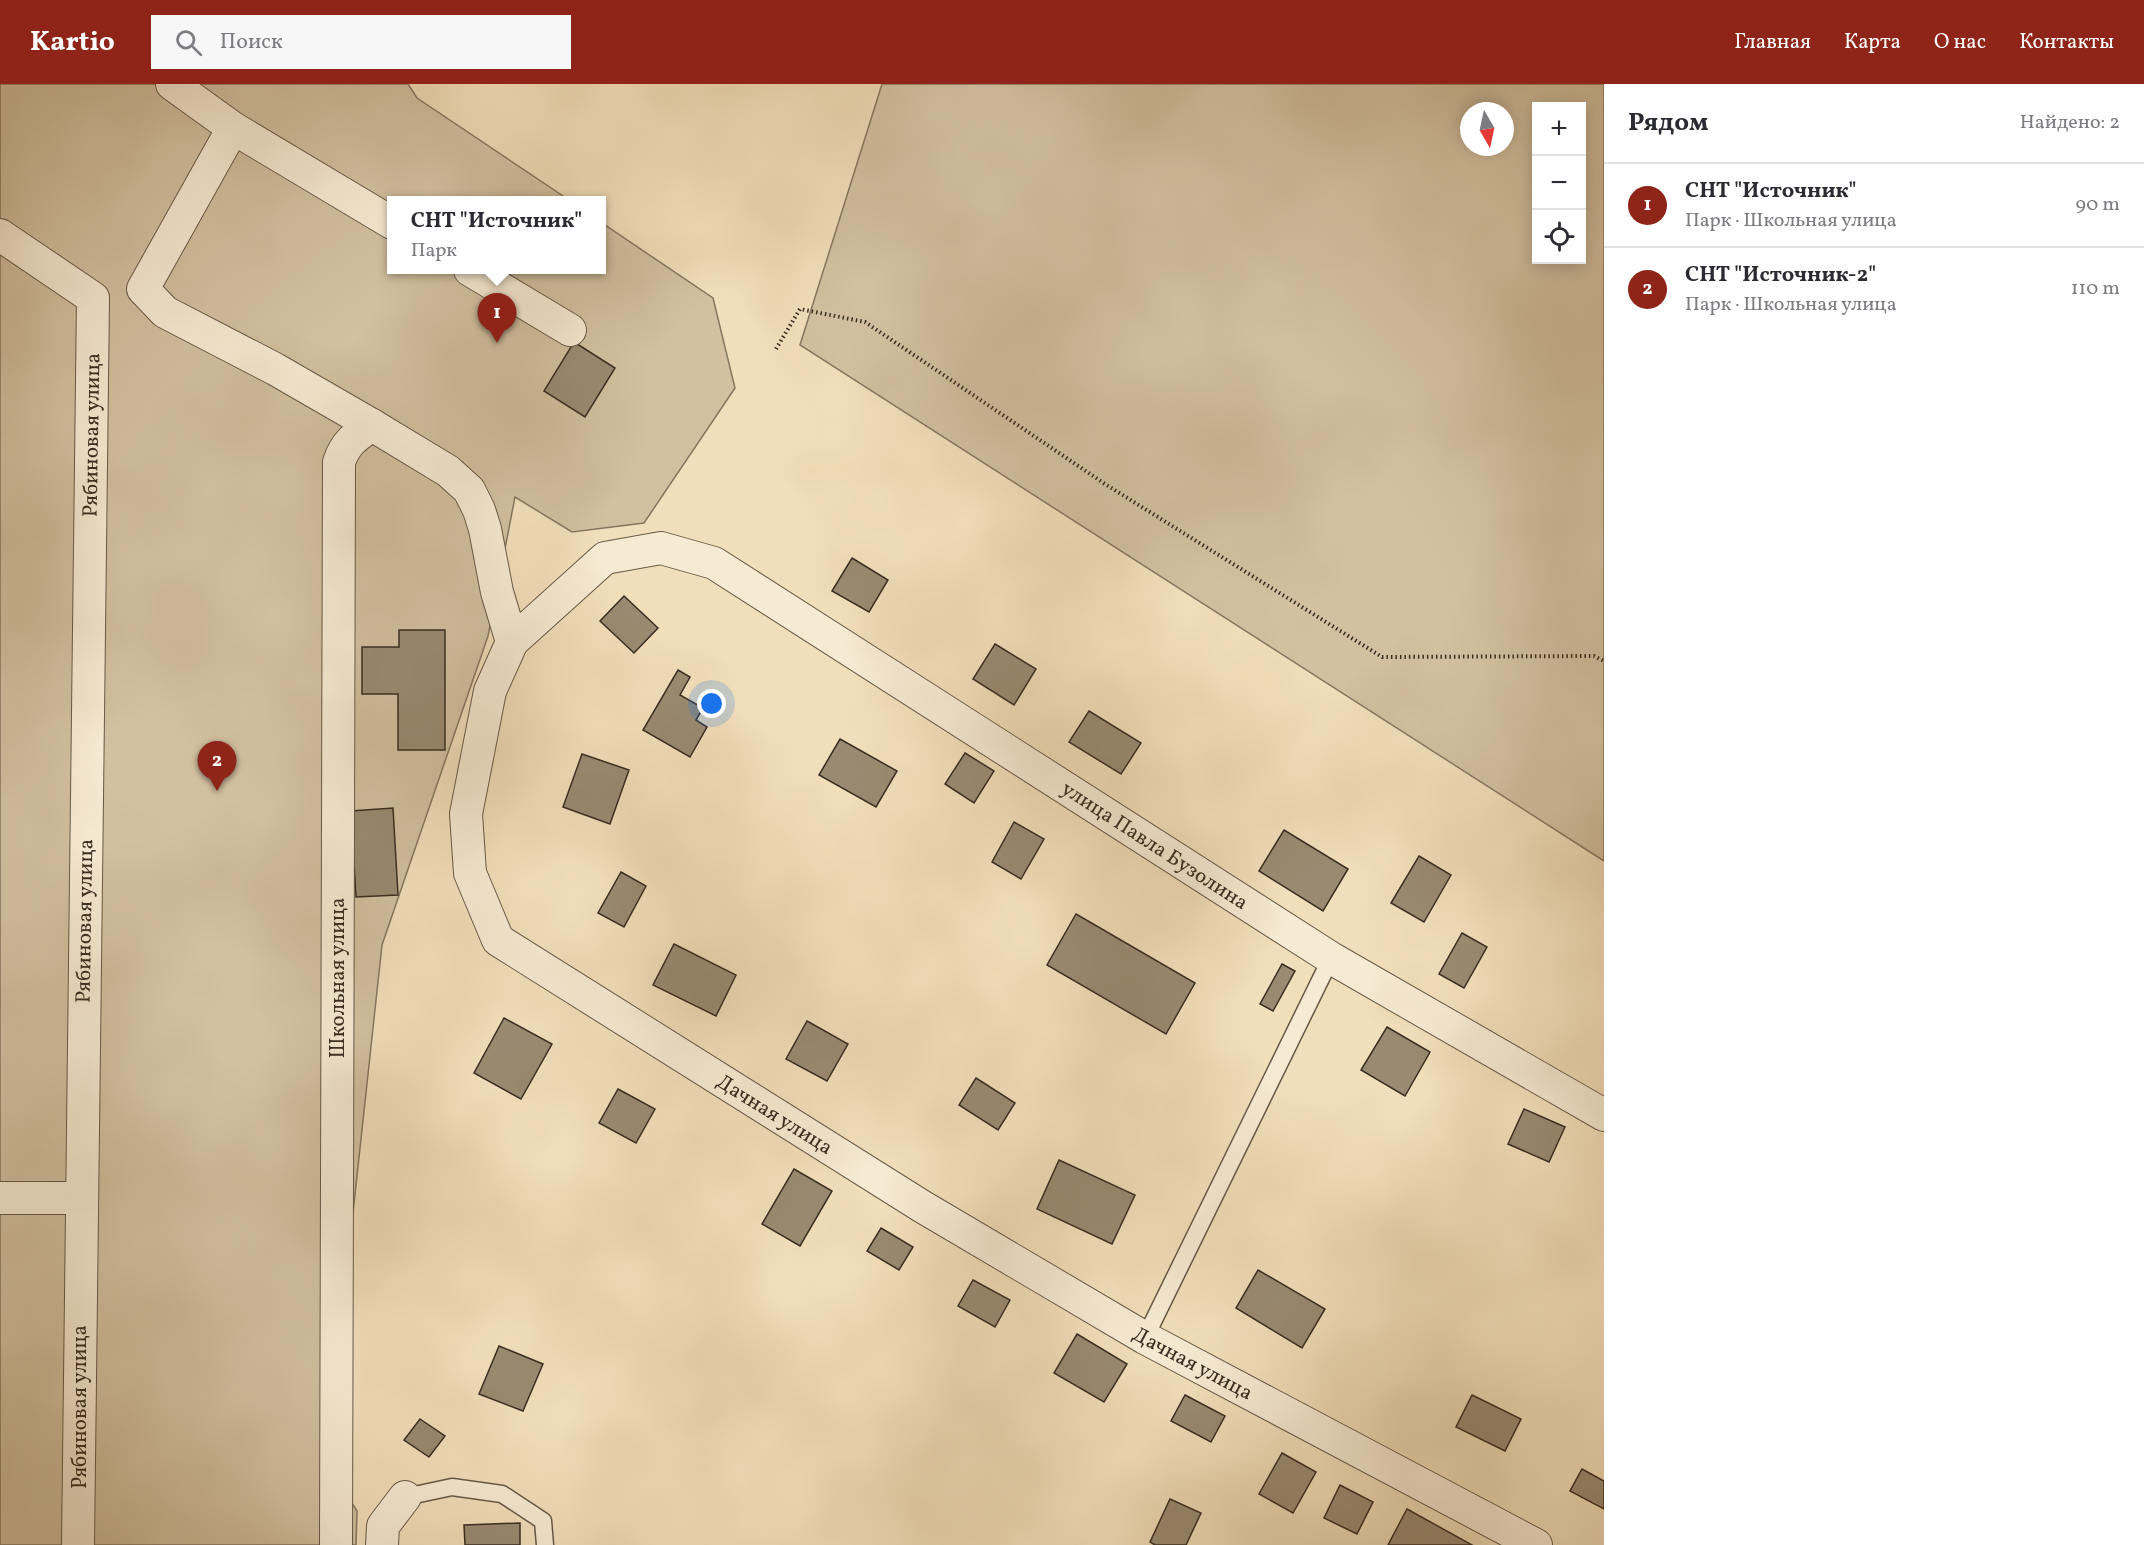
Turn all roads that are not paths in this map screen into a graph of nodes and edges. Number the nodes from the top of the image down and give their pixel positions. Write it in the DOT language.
graph roads {
  1 [pos="172,84"];
  2 [pos="233,128"];
  3 [pos="387,220"];
  4 [pos="0,235"];
  5 [pos="477,274"];
  6 [pos="570,330"];
  7 [pos="372,425"];
  8 [pos="714,563"];
  9 [pos="512,642"];
  10 [pos="1331,958"];
  11 [pos="1604,1115"];
  12 [pos="0,1198"];
  13 [pos="80,1198"];
  14 [pos="1145,1338"];
  15 [pos="405,1497"];
  16 [pos="78,1545"];
  17 [pos="336,1545"];
  18 [pos="382,1545"];
  19 [pos="545,1545"];
  20 [pos="1536,1545"];
  1 -- 2 [label="street"];
  2 -- 3 [label="street"];
  2 -- 7 [label="street"];
  4 -- 13 [label="street, Рябиновая улица"];
  5 -- 6 [label="street"];
  7 -- 9 [label="street"];
  7 -- 17 [label="street, Школьная улица"];
  8 -- 9 [label="street, Дачная улица"];
  8 -- 10 [label="street, улица Павла Бузолина"];
  9 -- 14 [label="street, Дачная улица"];
  10 -- 11 [label="street, улица Павла Бузолина"];
  10 -- 14 [label="lane"];
  12 -- 13 [label="street"];
  13 -- 16 [label="street, Рябиновая улица"];
  14 -- 20 [label="street, Дачная улица"];
  15 -- 18 [label="street"];
  15 -- 19 [label="lane"];
}
